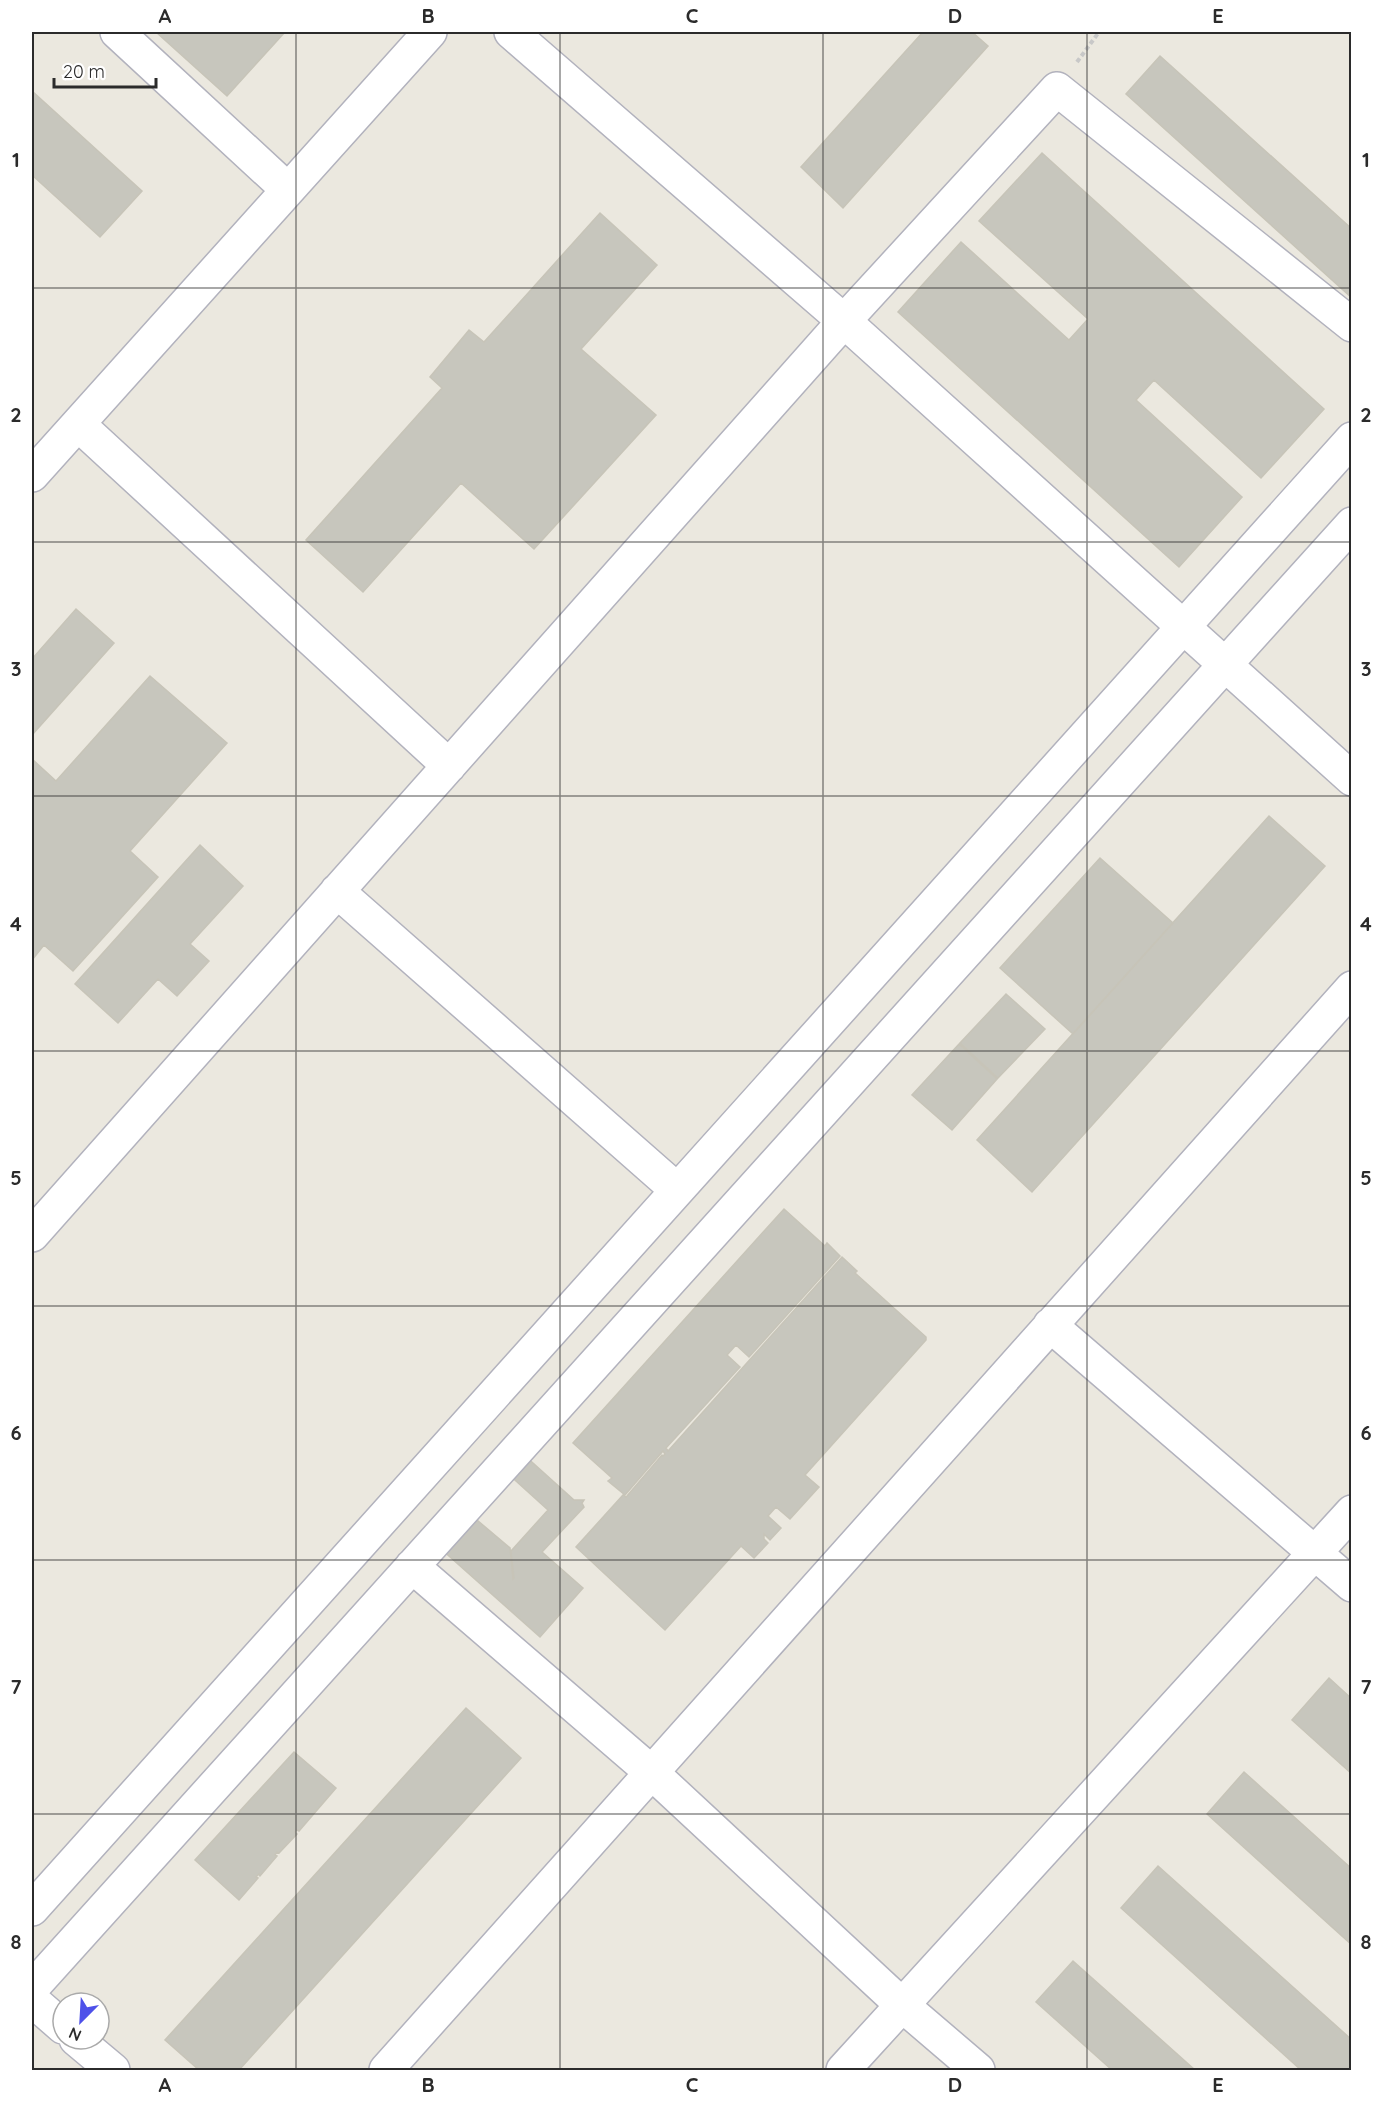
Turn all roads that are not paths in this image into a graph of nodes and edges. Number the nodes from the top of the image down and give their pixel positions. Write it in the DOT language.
graph roads {
  1 [pos="117,32"];
  2 [pos="430,32"];
  3 [pos="511,32"];
  4 [pos="288,190"];
  5 [pos="844,321"];
  6 [pos="1352,325"];
  7 [pos="78,424"];
  8 [pos="1352,439"];
  9 [pos="32,475"];
  10 [pos="1352,524"];
  11 [pos="1183,627"];
  12 [pos="1225,664"];
  13 [pos="449,766"];
  14 [pos="1352,779"];
  15 [pos="337,891"];
  16 [pos="1352,988"];
  17 [pos="677,1190"];
  18 [pos="33,1230"];
  19 [pos="1050,1325"];
  20 [pos="1352,1512"];
  21 [pos="1315,1552"];
  22 [pos="412,1566"];
  23 [pos="1352,1585"];
  24 [pos="651,1772"];
  25 [pos="32,1909"];
  26 [pos="32,1989"];
  27 [pos="32,2000"];
  28 [pos="902,2005"];
  29 [pos="51,2017"];
  30 [pos="90,2051"];
  31 [pos="113,2070"];
  32 [pos="386,2070"];
  33 [pos="843,2070"];
  34 [pos="978,2070"];
  1 -- 4 [label="street"];
  2 -- 4 [label="street"];
  3 -- 5 [label="street"];
  4 -- 7 [label="street"];
  5 -- 6 [label="street"];
  5 -- 11 [label="street"];
  5 -- 13 [label="street"];
  7 -- 9 [label="street"];
  7 -- 13 [label="street"];
  8 -- 11 [label="street"];
  10 -- 12 [label="street"];
  11 -- 12 [label="street"];
  11 -- 17 [label="street"];
  12 -- 14 [label="street"];
  12 -- 22 [label="street"];
  13 -- 15 [label="street"];
  15 -- 17 [label="street"];
  15 -- 18 [label="street"];
  16 -- 19 [label="street"];
  17 -- 25 [label="street"];
  19 -- 21 [label="street"];
  19 -- 24 [label="street"];
  20 -- 21 [label="street"];
  21 -- 23 [label="street"];
  21 -- 28 [label="street"];
  22 -- 24 [label="street"];
  22 -- 26 [label="street"];
  24 -- 28 [label="street"];
  24 -- 32 [label="street"];
  27 -- 29 [label="street"];
  28 -- 33 [label="street"];
  28 -- 34 [label="street"];
  30 -- 31 [label="street"];
}
